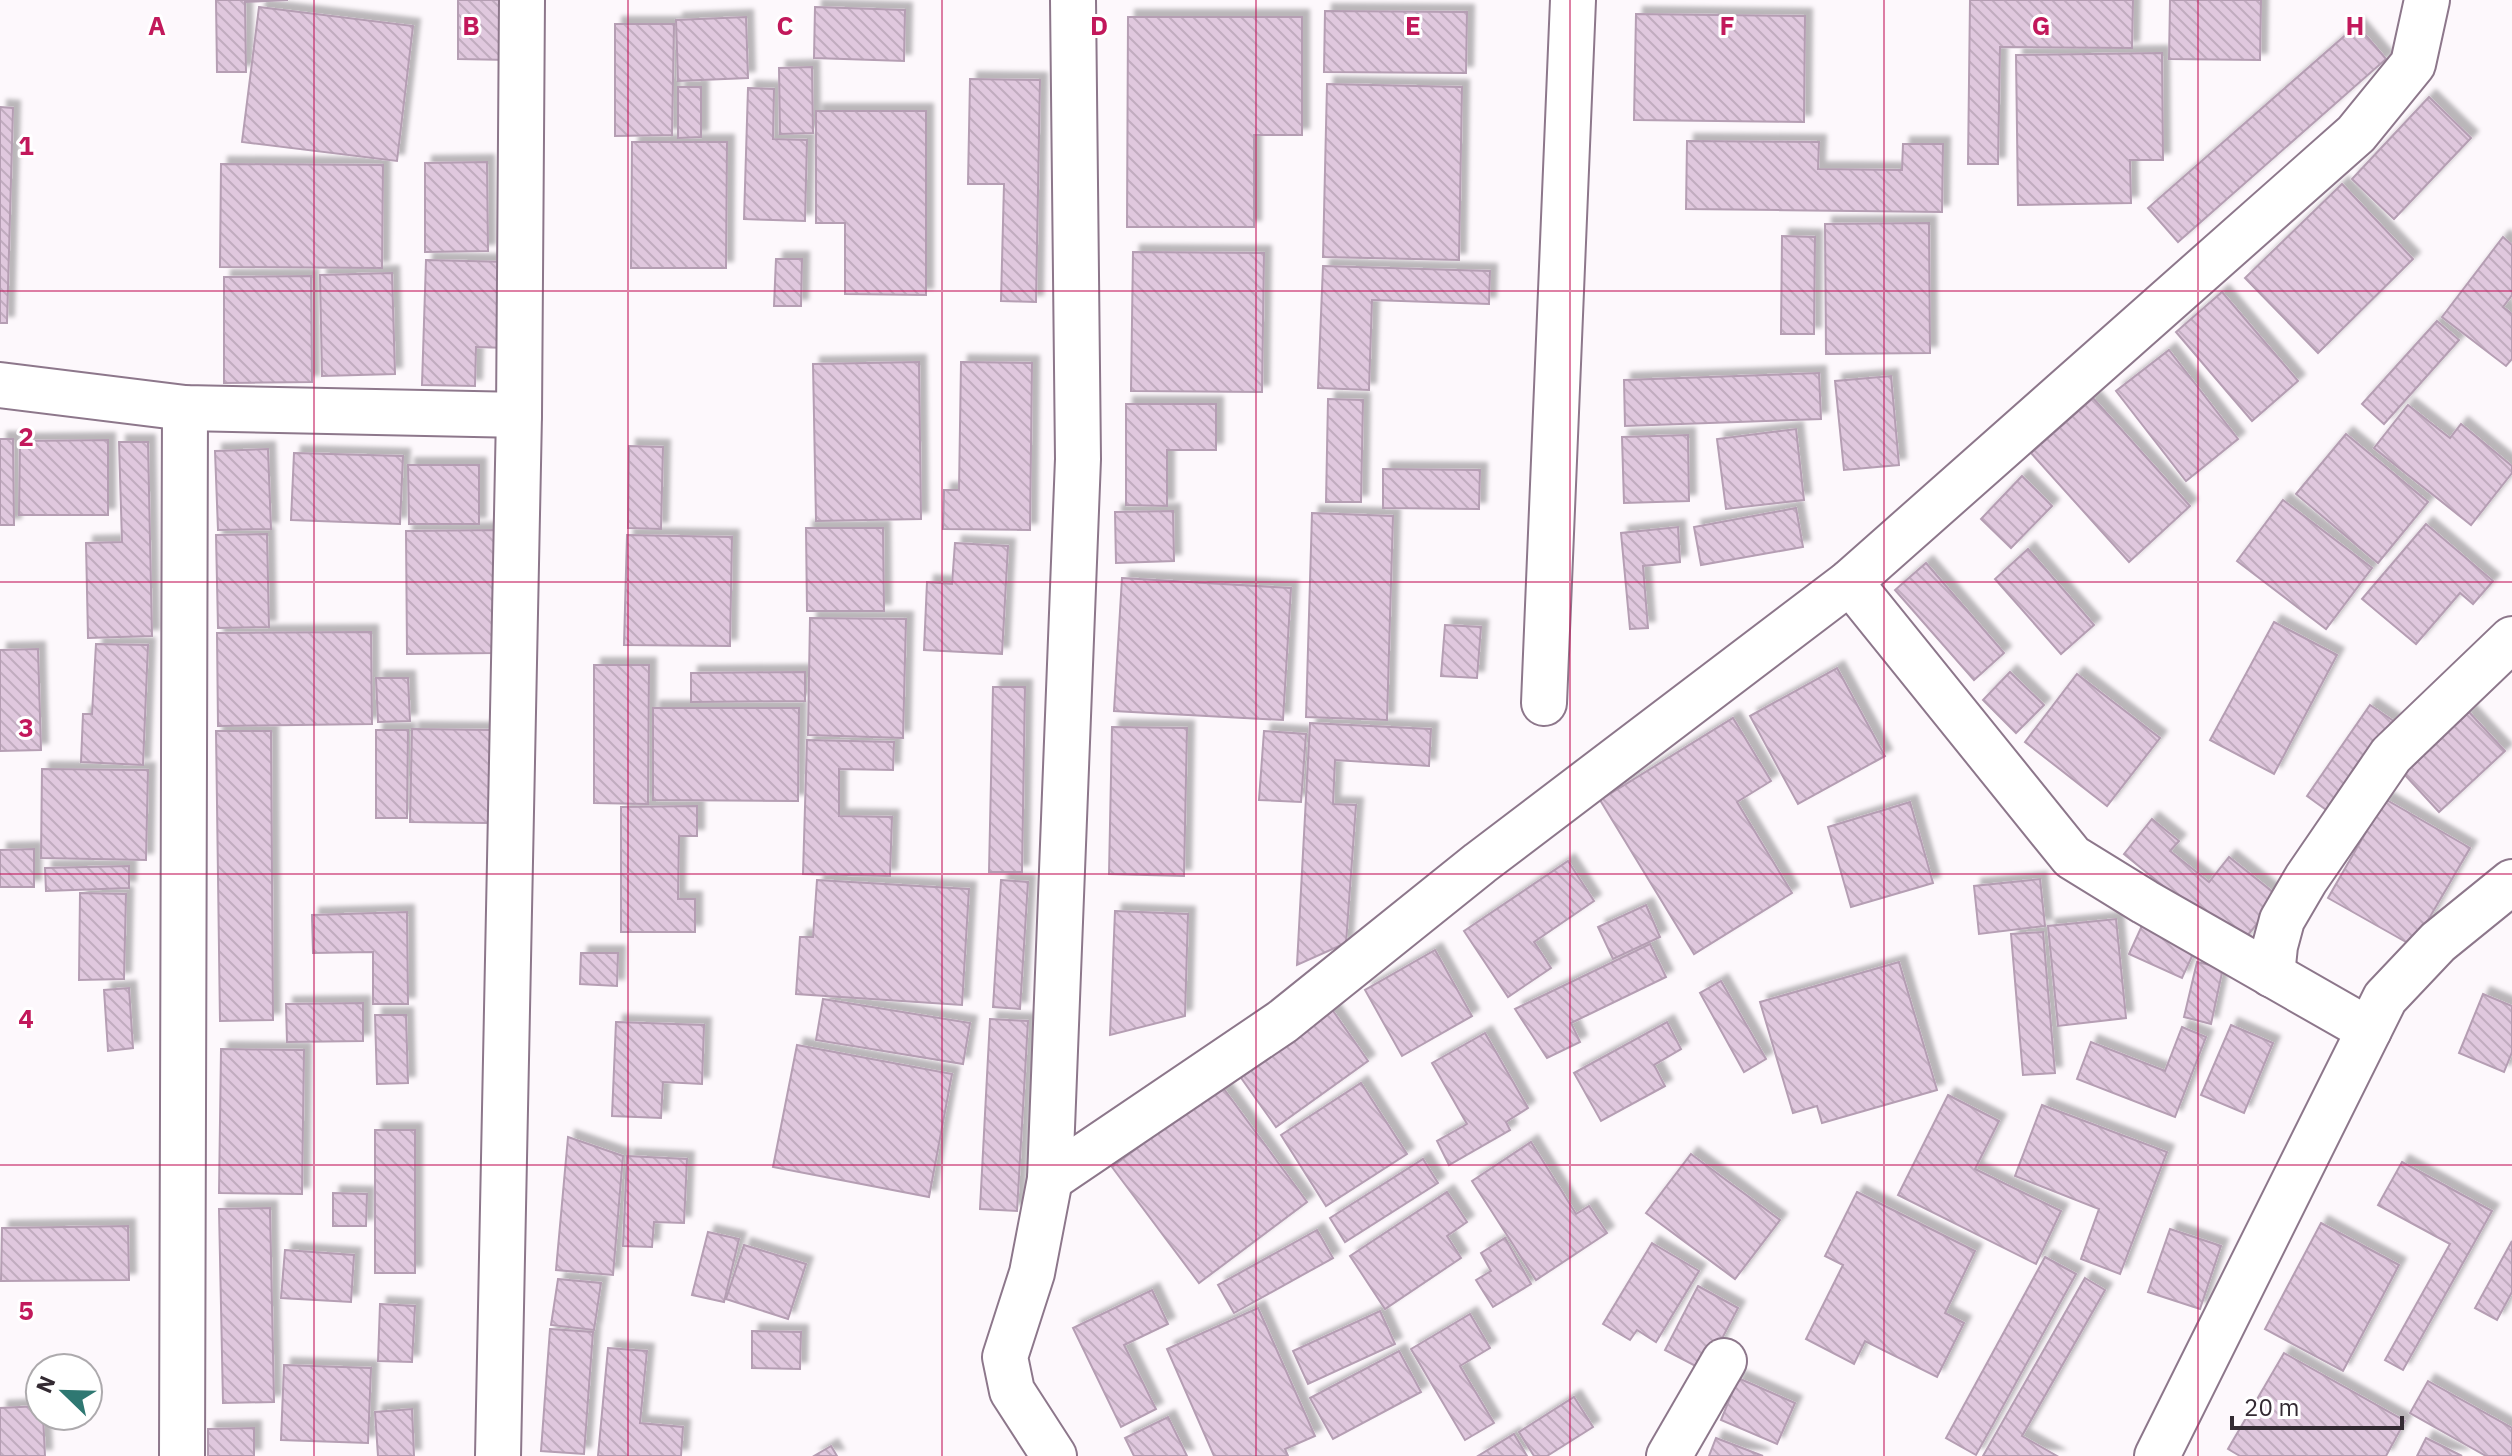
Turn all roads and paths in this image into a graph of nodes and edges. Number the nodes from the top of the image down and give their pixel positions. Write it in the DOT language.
graph roads {
  1 [pos="522,0"];
  2 [pos="1073,0"];
  3 [pos="1573,0"];
  4 [pos="2427,0"];
  5 [pos="0,385"];
  6 [pos="185,408"];
  7 [pos="519,415"];
  8 [pos="1850,582"];
  9 [pos="2512,639"];
  10 [pos="1544,703"];
  11 [pos="2512,882"];
  12 [pos="2272,975"];
  13 [pos="2369,1030"];
  14 [pos="1050,1179"];
  15 [pos="1724,1361"];
  16 [pos="182,1456"];
  17 [pos="498,1456"];
  18 [pos="1054,1456"];
  19 [pos="1669,1456"];
  20 [pos="2157,1456"];
  1 -- 7 [label="street"];
  2 -- 14 [label="street"];
  3 -- 10 [label="street"];
  4 -- 8 [label="street"];
  5 -- 6 [label="street"];
  6 -- 7 [label="street"];
  6 -- 16 [label="street"];
  7 -- 17 [label="street"];
  8 -- 12 [label="street"];
  8 -- 14 [label="street"];
  9 -- 12 [label="street"];
  11 -- 13 [label="street"];
  12 -- 13 [label="street"];
  13 -- 20 [label="street"];
  14 -- 18 [label="street"];
  15 -- 19 [label="street"];
}
